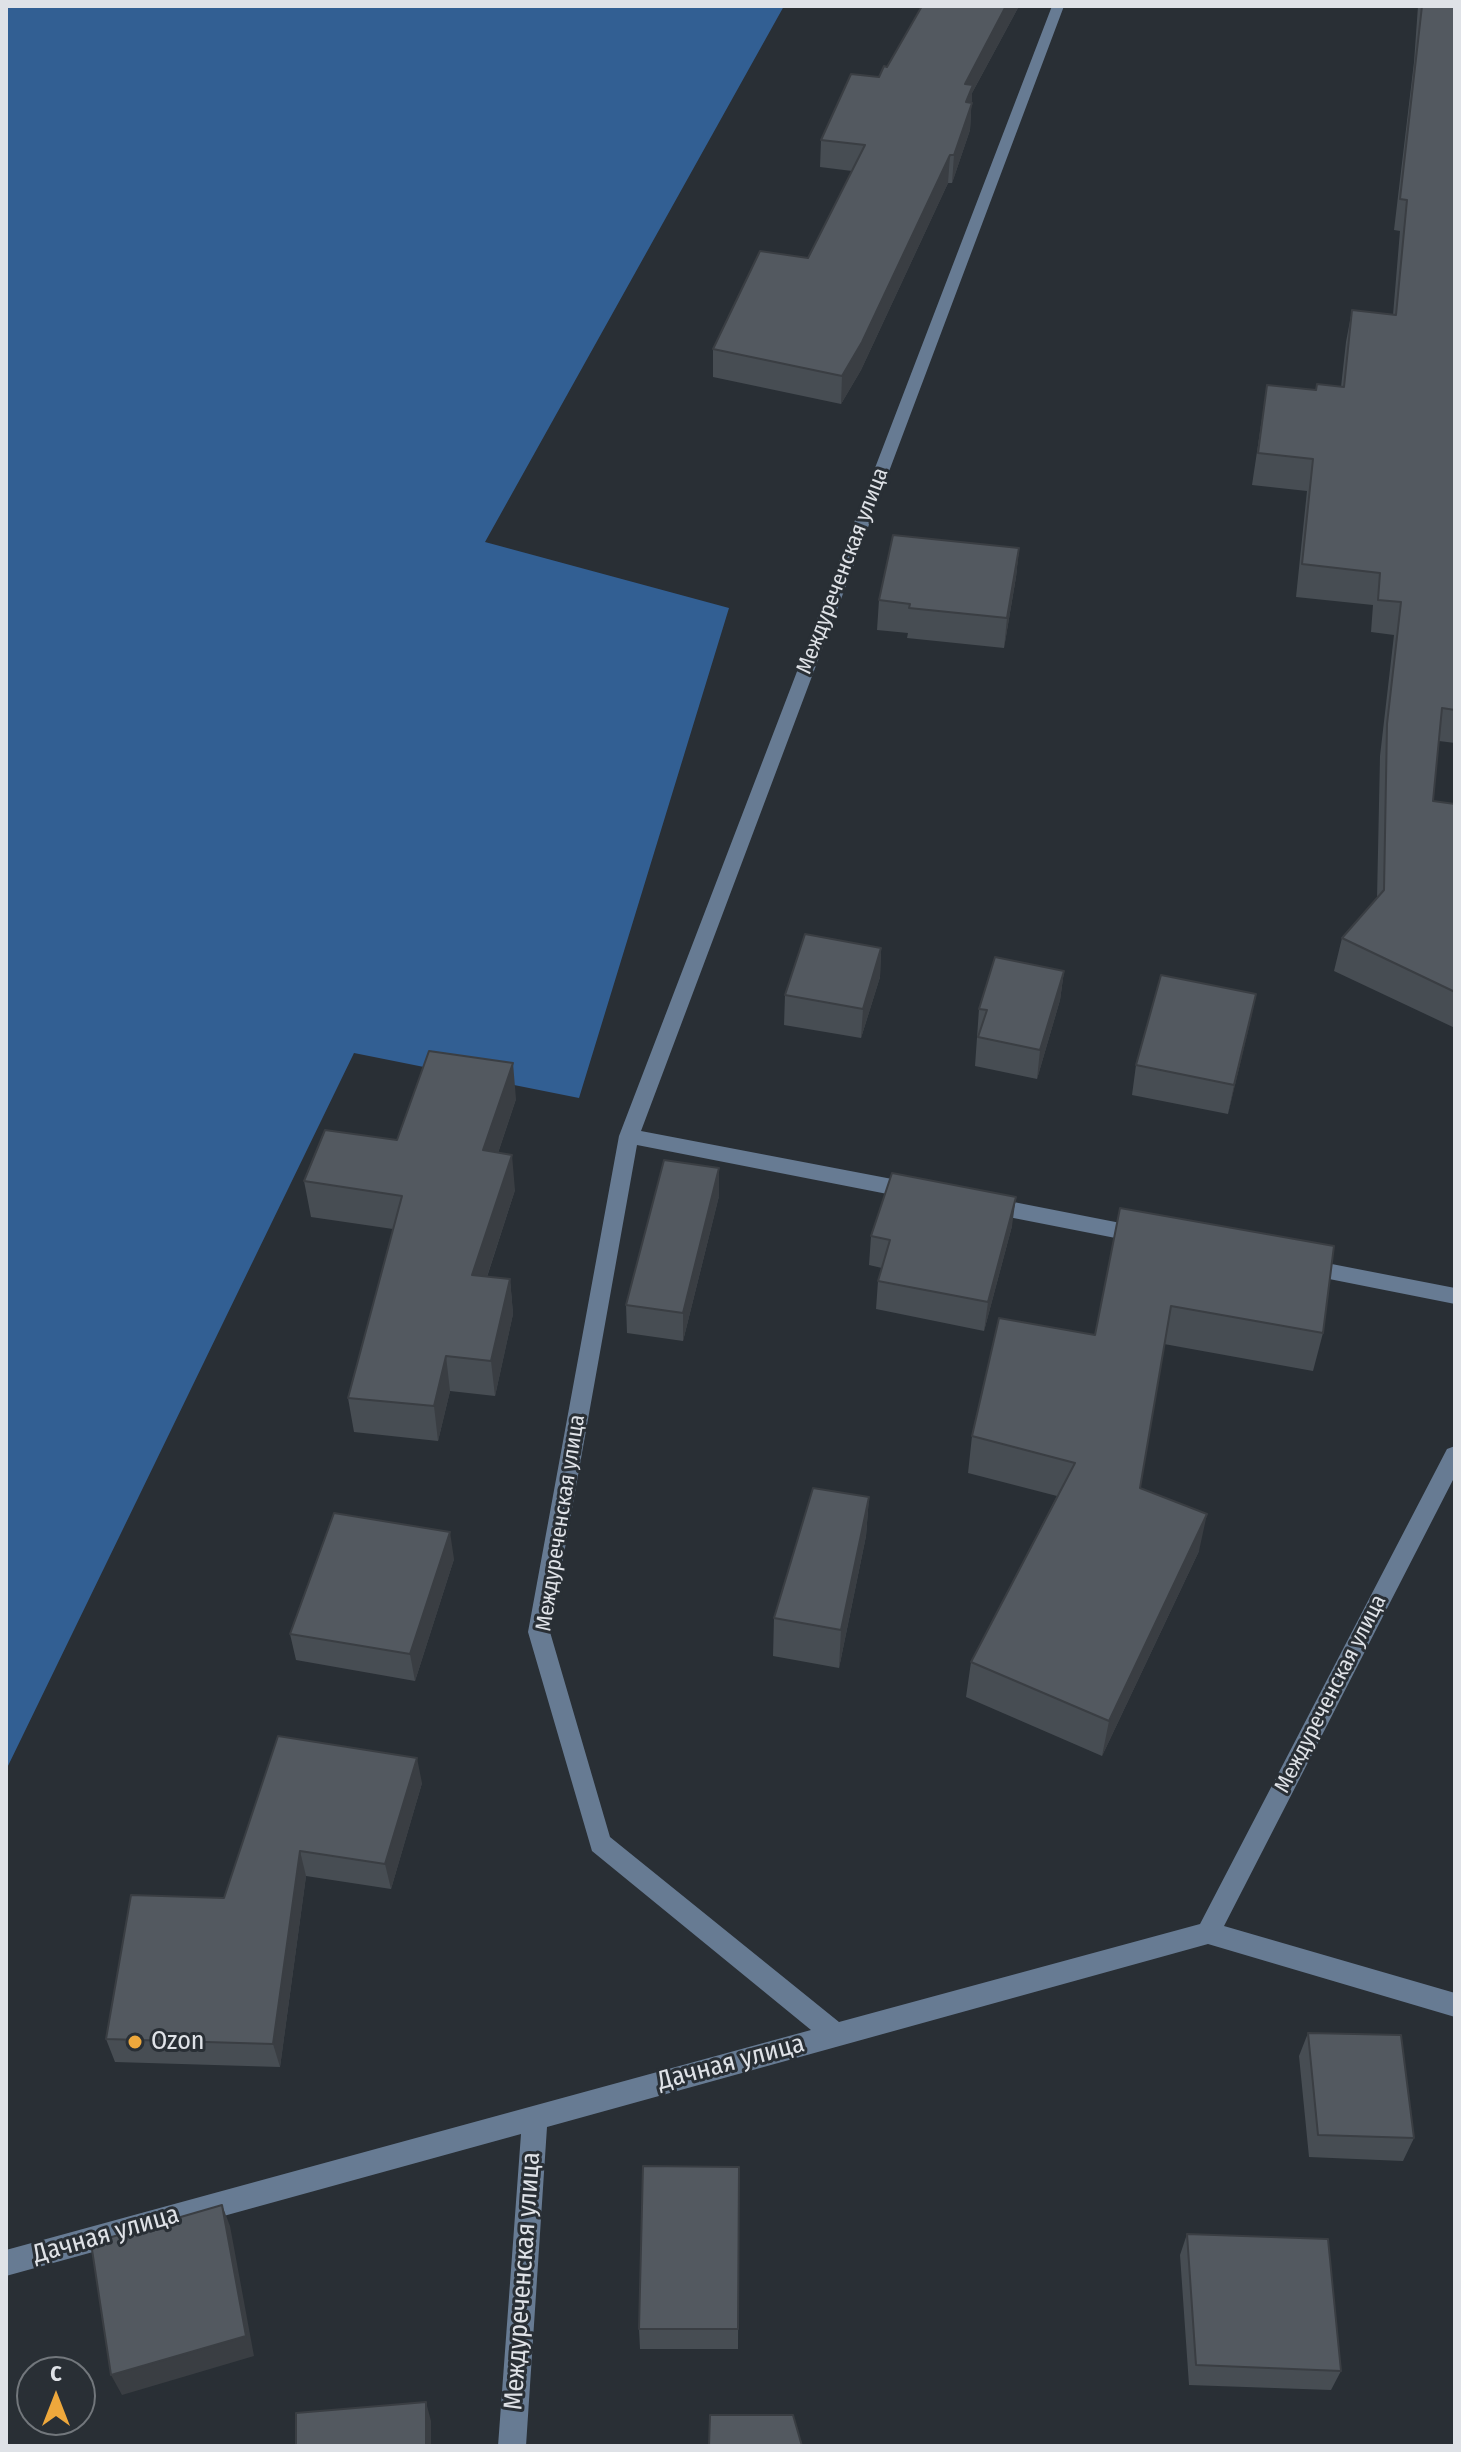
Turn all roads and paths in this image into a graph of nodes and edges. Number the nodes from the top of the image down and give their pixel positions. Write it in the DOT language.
graph roads {
  1 [pos="1058,6"];
  2 [pos="629,1136"];
  3 [pos="925,1193"];
  4 [pos="972,1202"];
  5 [pos="1159,1239"];
  6 [pos="1284,1263"];
  7 [pos="1455,1296"];
  8 [pos="1455,1455"];
  9 [pos="1208,1933"];
  10 [pos="1455,2005"];
  11 [pos="836,2035"];
  12 [pos="535,2116"];
  13 [pos="6,2263"];
  14 [pos="512,2446"];
  1 -- 2 [label="street, Междуреченская улица"];
  2 -- 3 [label="street"];
  2 -- 11 [label="street, Междуреченская улица"];
  4 -- 5 [label="street"];
  6 -- 7 [label="street"];
  8 -- 9 [label="street, Междуреченская улица"];
  9 -- 10 [label="street"];
  9 -- 11 [label="street, Дачная улица"];
  11 -- 12 [label="street, Дачная улица"];
  12 -- 13 [label="street, Дачная улица"];
  12 -- 14 [label="street, Междуреченская улица"];
}
